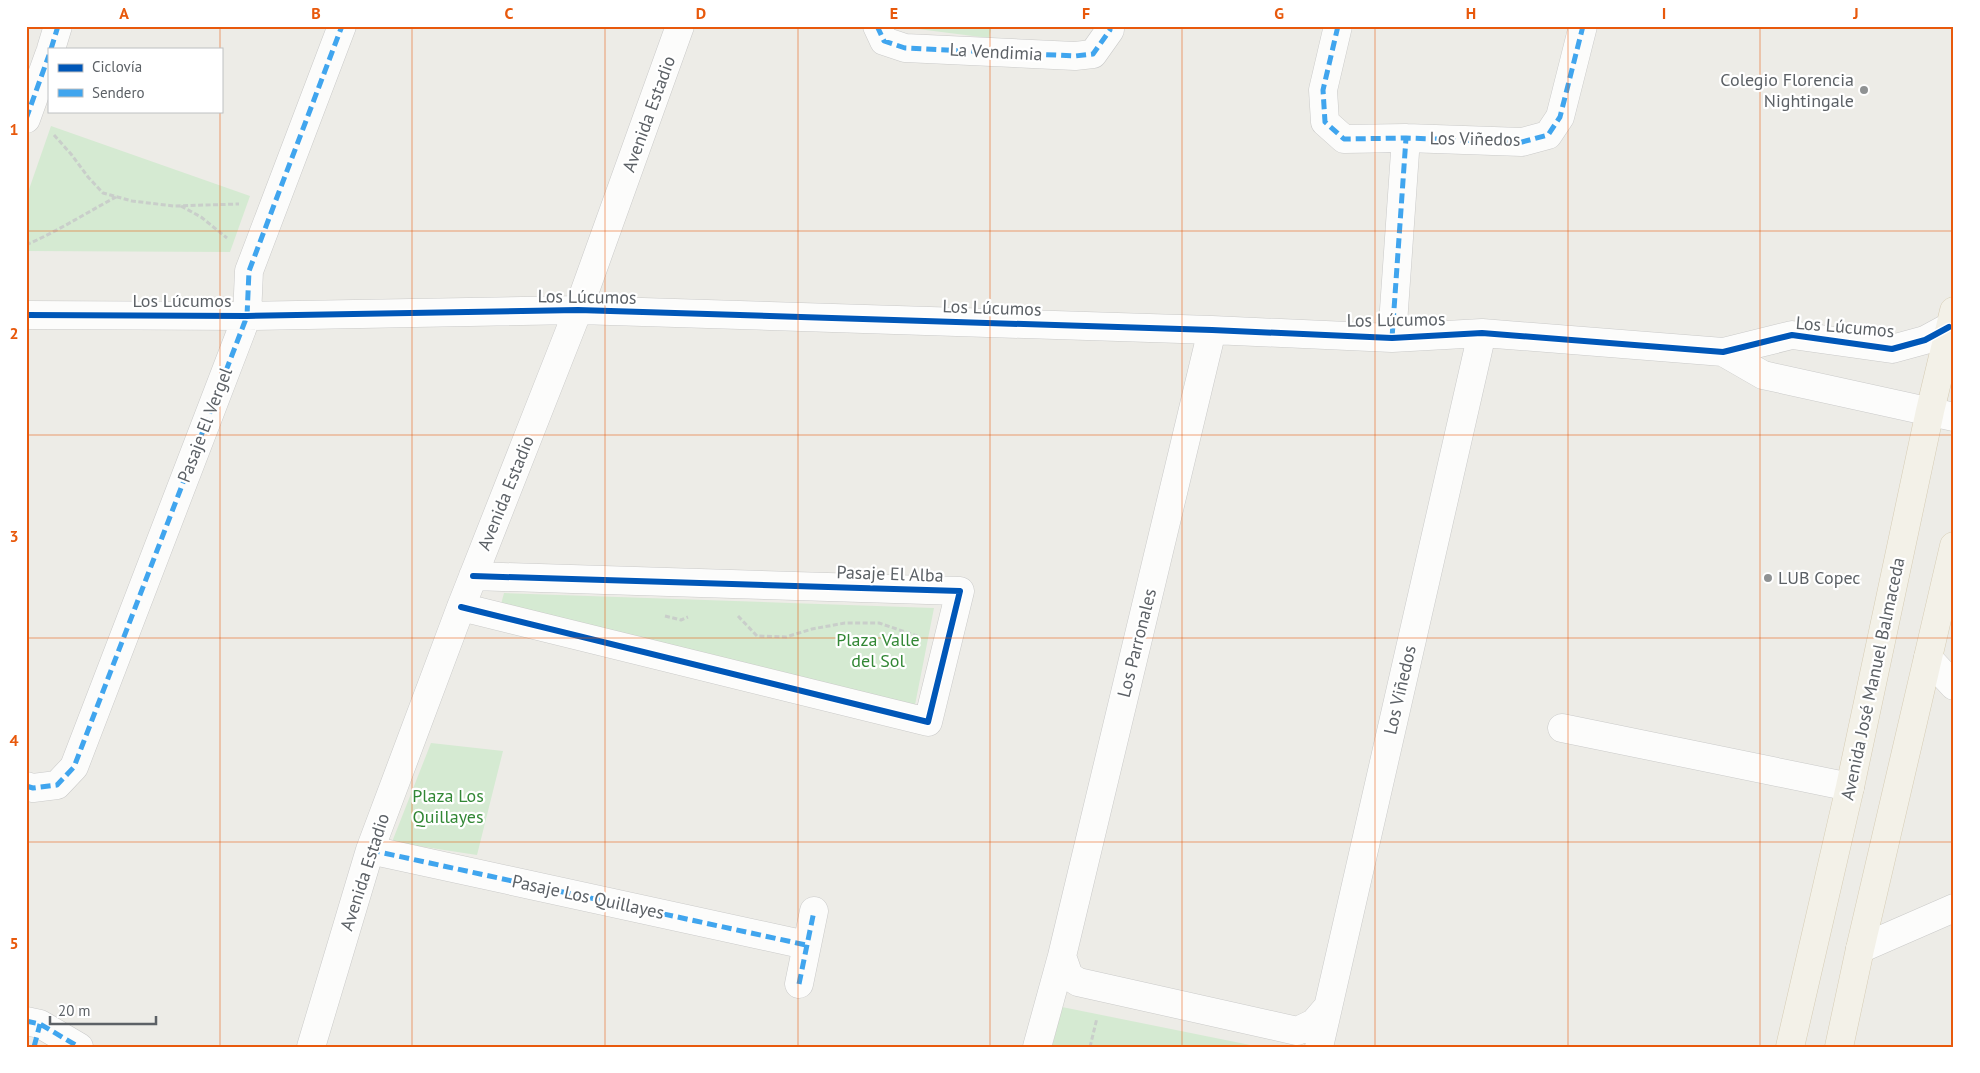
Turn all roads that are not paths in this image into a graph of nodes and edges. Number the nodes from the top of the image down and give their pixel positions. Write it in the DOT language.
graph roads {
  1 [pos="58,26"];
  2 [pos="342,26"];
  3 [pos="680,26"];
  4 [pos="877,26"];
  5 [pos="1110,26"];
  6 [pos="1338,26"];
  7 [pos="1583,26"];
  8 [pos="51,48"];
  9 [pos="48,57"];
  10 [pos="28,114"];
  11 [pos="1406,138"];
  12 [pos="578,310"];
  13 [pos="26,315"];
  14 [pos="247,316"];
  15 [pos="1951,319"];
  16 [pos="1212,330"];
  17 [pos="1482,333"];
  18 [pos="1392,338"];
  19 [pos="1723,352"];
  20 [pos="1942,414"];
  21 [pos="1954,546"];
  22 [pos="473,576"];
  23 [pos="461,607"];
  24 [pos="1928,658"];
  25 [pos="1954,686"];
  26 [pos="1562,728"];
  27 [pos="26,786"];
  28 [pos="1850,787"];
  29 [pos="370,850"];
  30 [pos="1954,908"];
  31 [pos="814,911"];
  32 [pos="806,945"];
  33 [pos="1860,949"];
  34 [pos="1062,956"];
  35 [pos="800,984"];
  36 [pos="1327,1008"];
  37 [pos="33,1031"];
  38 [pos="79,1047"];
  39 [pos="311,1047"];
  40 [pos="1037,1047"];
  41 [pos="1319,1047"];
  42 [pos="1790,1047"];
  43 [pos="1839,1047"];
  1 -- 8 [label="street"];
  2 -- 14 [label="street, Pasaje El Vergel"];
  3 -- 12 [label="street, Avenida Estadio"];
  4 -- 5 [label="street, La Vendimia"];
  6 -- 11 [label="street, Los Viñedos"];
  7 -- 11 [label="street, Los Viñedos"];
  9 -- 10 [label="street"];
  11 -- 18 [label="street, Los Viñedos"];
  12 -- 14 [label="street, Los Lúcumos"];
  12 -- 16 [label="street, Los Lúcumos"];
  12 -- 22 [label="street, Avenida Estadio"];
  13 -- 14 [label="street, Los Lúcumos"];
  14 -- 27 [label="street, Pasaje El Vergel"];
  15 -- 19 [label="street, Los Lúcumos"];
  15 -- 20 [label="main road, Avenida José Manuel Balmaceda"];
  16 -- 18 [label="street, Los Lúcumos"];
  16 -- 34 [label="street, Los Parronales"];
  17 -- 18 [label="street, Los Lúcumos"];
  17 -- 19 [label="street, Los Lúcumos"];
  17 -- 36 [label="street, Los Viñedos"];
  19 -- 20 [label="street, Los Lúcumos"];
  20 -- 28 [label="main road, Avenida José Manuel Balmaceda"];
  21 -- 24 [label="main road"];
  22 -- 23 [label="street, Avenida Estadio"];
  22 -- 23 [label="street, Pasaje El Alba"];
  23 -- 29 [label="street, Avenida Estadio"];
  24 -- 25 [label="street"];
  24 -- 33 [label="main road"];
  26 -- 28 [label="street"];
  28 -- 42 [label="main road, Avenida José Manuel Balmaceda"];
  29 -- 32 [label="street, Pasaje Los Quillayes"];
  29 -- 39 [label="street, Avenida Estadio"];
  30 -- 33 [label="street"];
  31 -- 32 [label="street"];
  32 -- 35 [label="street"];
  33 -- 43 [label="main road"];
  34 -- 36 [label="street"];
  34 -- 40 [label="street, Los Parronales"];
  36 -- 41 [label="street, Los Viñedos"];
  37 -- 38 [label="street"];
}
